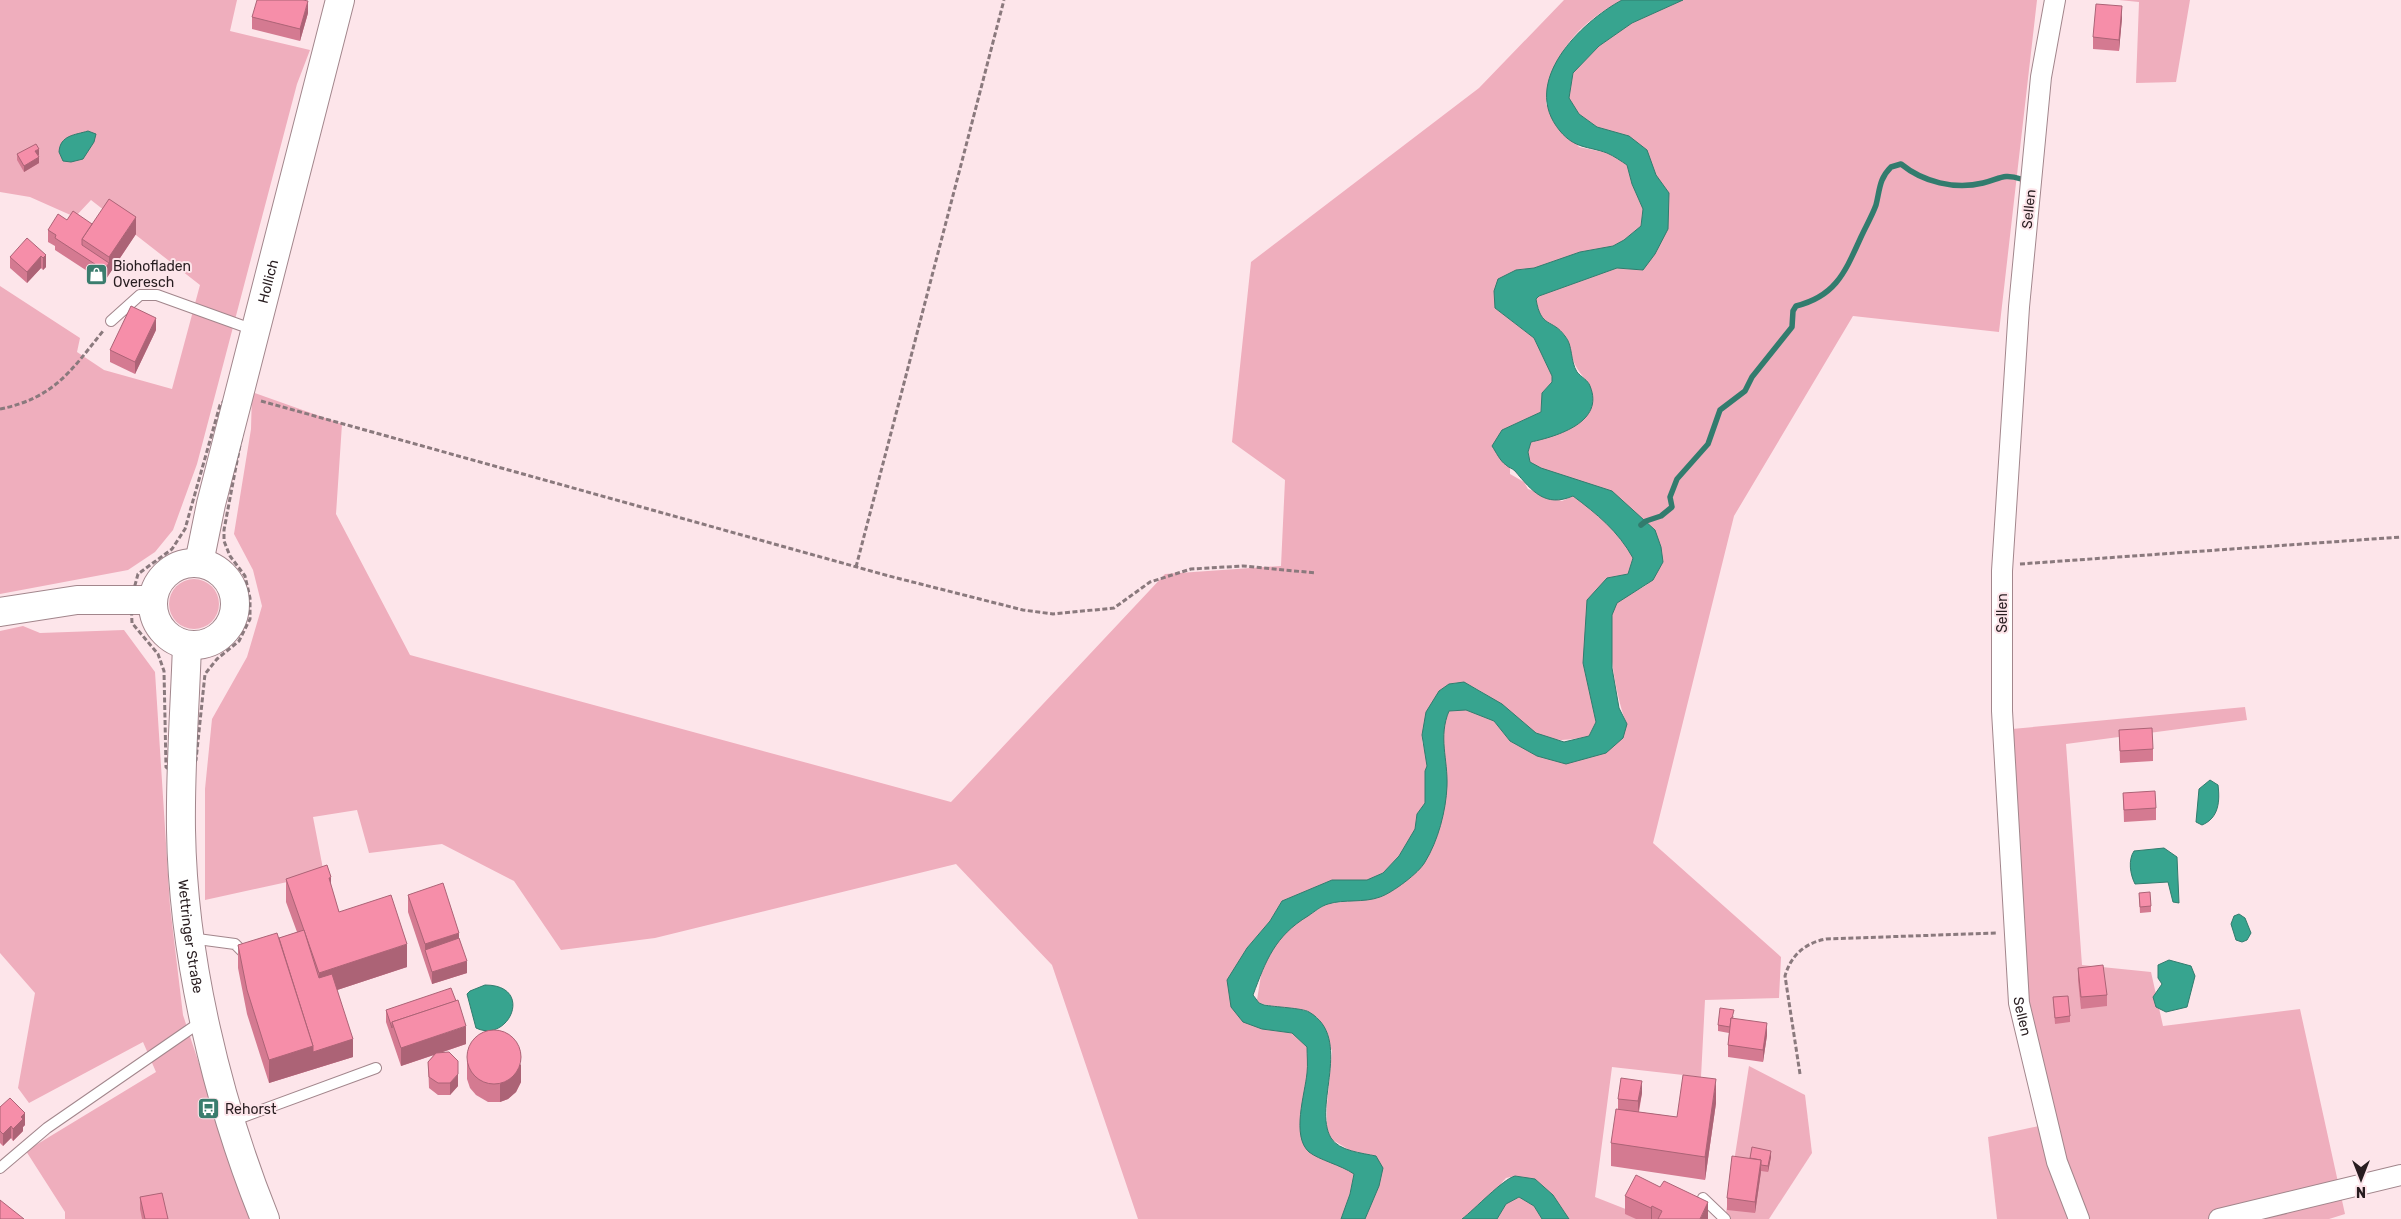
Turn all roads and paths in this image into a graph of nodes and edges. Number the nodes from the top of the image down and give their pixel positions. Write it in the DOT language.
graph roads {
  1 [pos="340,0"];
  2 [pos="1004,0"];
  3 [pos="2056,0"];
  4 [pos="111,321"];
  5 [pos="255,331"];
  6 [pos="246,395"];
  7 [pos="0,409"];
  8 [pos="2401,537"];
  9 [pos="199,563"];
  10 [pos="2002,564"];
  11 [pos="856,566"];
  12 [pos="1316,573"];
  13 [pos="141,600"];
  14 [pos="0,612"];
  15 [pos="187,644"];
  16 [pos="182,780"];
  17 [pos="2014,928"];
  18 [pos="189,938"];
  19 [pos="244,953"];
  20 [pos="205,1019"];
  21 [pos="376,1068"];
  22 [pos="1800,1074"];
  23 [pos="232,1122"];
  24 [pos="0,1168"];
  25 [pos="2401,1175"];
  26 [pos="1702,1198"];
  27 [pos="265,1219"];
  28 [pos="1725,1219"];
  29 [pos="2080,1219"];
  30 [pos="2219,1219"];
  1 -- 5 [label="main road, Hollich"];
  2 -- 11 [label="path"];
  3 -- 10 [label="street, Sellen"];
  4 -- 5 [label="lane"];
  4 -- 7 [label="path"];
  5 -- 6 [label="main road, Hollich"];
  6 -- 9 [label="main road, Hollich"];
  6 -- 11 [label="path"];
  6 -- 13 [label="path"];
  6 -- 16 [label="path"];
  8 -- 10 [label="path"];
  9 -- 13 [label="main road"];
  9 -- 15 [label="main road"];
  10 -- 17 [label="street, Sellen"];
  11 -- 12 [label="path"];
  13 -- 14 [label="main road"];
  13 -- 15 [label="main road"];
  13 -- 16 [label="path"];
  15 -- 16 [label="main road, Wettringer Straße"];
  16 -- 18 [label="main road, Wettringer Straße"];
  17 -- 22 [label="path"];
  17 -- 29 [label="street, Sellen"];
  18 -- 19 [label="lane"];
  18 -- 20 [label="main road, Wettringer Straße"];
  20 -- 23 [label="main road, Wettringer Straße"];
  20 -- 24 [label="lane"];
  21 -- 23 [label="lane"];
  23 -- 27 [label="main road, Wettringer Straße"];
  25 -- 30 [label="street"];
  26 -- 28 [label="lane"];
}
